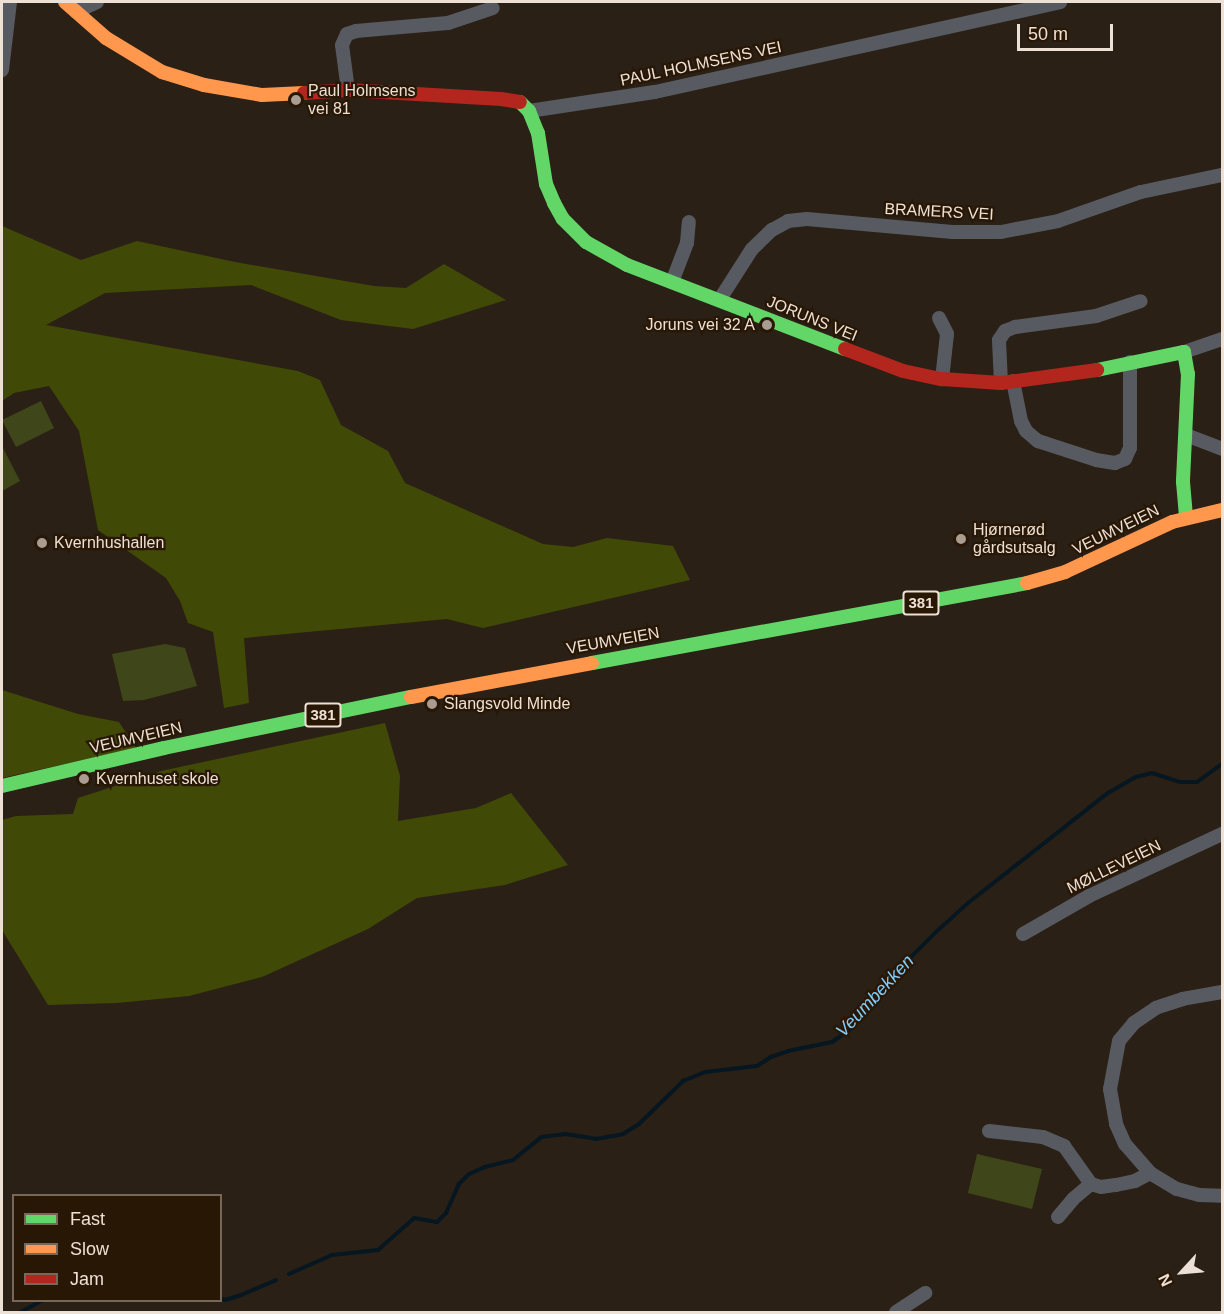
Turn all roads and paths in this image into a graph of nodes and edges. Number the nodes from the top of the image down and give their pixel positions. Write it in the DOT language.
graph roads {
  1 [pos="10,2"];
  2 [pos="65,2"];
  3 [pos="97,2"];
  4 [pos="1060,2"];
  5 [pos="493,8"];
  6 [pos="76,12"];
  7 [pos="2,70"];
  8 [pos="348,90"];
  9 [pos="529,111"];
  10 [pos="1222,175"];
  11 [pos="689,222"];
  12 [pos="672,282"];
  13 [pos="720,299"];
  14 [pos="1141,301"];
  15 [pos="939,318"];
  16 [pos="1222,339"];
  17 [pos="1184,352"];
  18 [pos="1130,362"];
  19 [pos="942,379"];
  20 [pos="1007,382"];
  21 [pos="1186,435"];
  22 [pos="1222,449"];
  23 [pos="1222,510"];
  24 [pos="1186,517"];
  25 [pos="2,786"];
  26 [pos="1222,834"];
  27 [pos="1023,934"];
  28 [pos="1222,992"];
  29 [pos="989,1131"];
  30 [pos="1150,1173"];
  31 [pos="1091,1184"];
  32 [pos="1222,1196"];
  33 [pos="1058,1217"];
  34 [pos="925,1293"];
  35 [pos="896,1312"];
  1 -- 7 [label="street"];
  2 -- 6 [label="street"];
  3 -- 6 [label="street"];
  4 -- 9 [label="street, PAUL HOLMSENS VEI"];
  5 -- 8 [label="street"];
  6 -- 8 [label="street"];
  8 -- 9 [label="street"];
  9 -- 12 [label="street, JORUNS VEI"];
  10 -- 13 [label="street, BRAMERS VEI"];
  11 -- 12 [label="street"];
  12 -- 13 [label="street, JORUNS VEI"];
  13 -- 19 [label="street, JORUNS VEI"];
  14 -- 20 [label="street"];
  15 -- 19 [label="street"];
  16 -- 17 [label="street, JORUNS VEI"];
  17 -- 18 [label="street, JORUNS VEI"];
  17 -- 21 [label="street"];
  18 -- 20 [label="street, JORUNS VEI"];
  18 -- 20 [label="street"];
  19 -- 20 [label="street, JORUNS VEI"];
  21 -- 22 [label="street"];
  21 -- 24 [label="street"];
  23 -- 24 [label="street, VEUMVEIEN / 381"];
  24 -- 25 [label="street, VEUMVEIEN / 381"];
  26 -- 27 [label="street, MØLLEVEIEN"];
  28 -- 30 [label="street"];
  29 -- 31 [label="street"];
  30 -- 31 [label="street"];
  30 -- 32 [label="street"];
  31 -- 33 [label="street"];
  34 -- 35 [label="street"];
}
